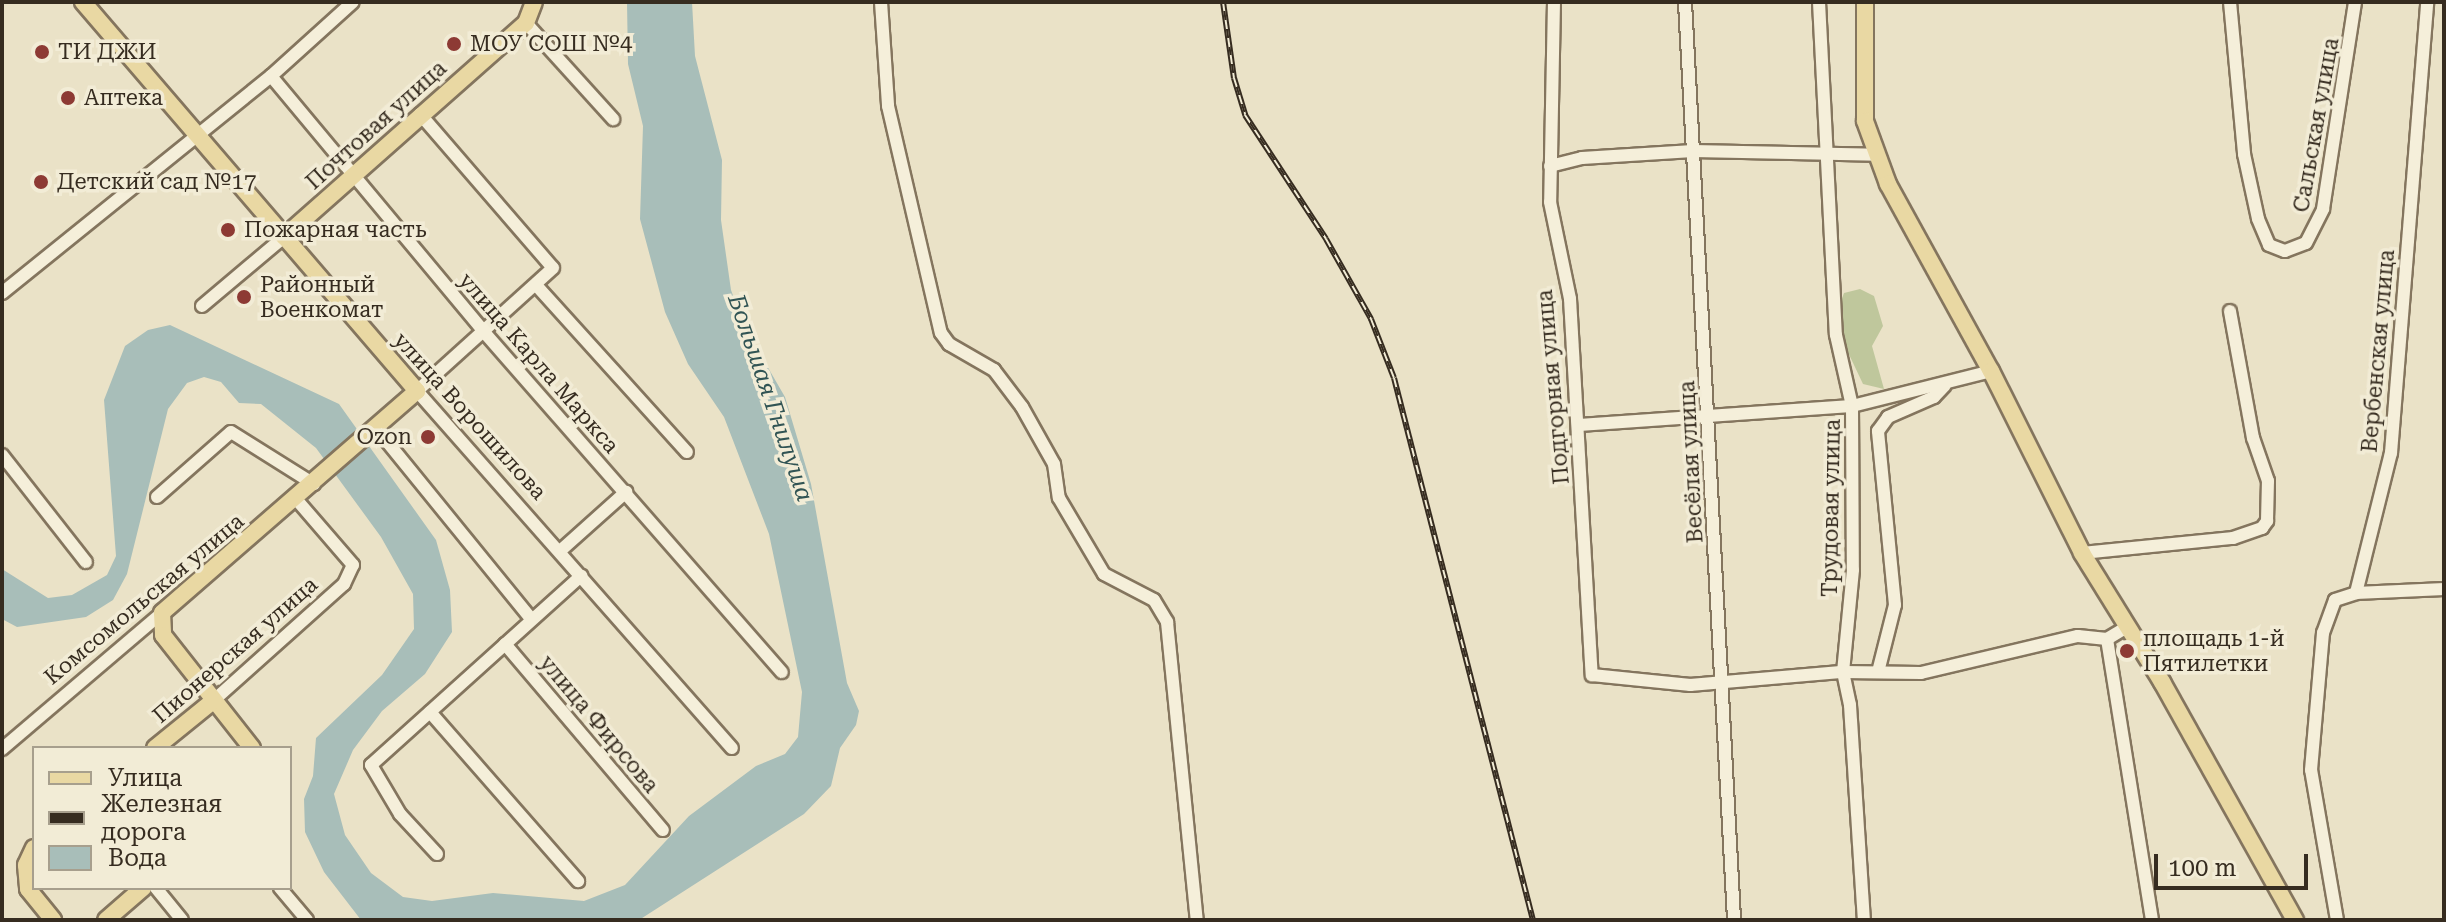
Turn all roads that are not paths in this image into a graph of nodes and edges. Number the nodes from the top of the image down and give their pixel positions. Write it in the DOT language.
graph roads {
  1 [pos="83,2"];
  2 [pos="353,2"];
  3 [pos="534,2"];
  4 [pos="881,2"];
  5 [pos="1554,2"];
  6 [pos="1685,2"];
  7 [pos="1819,2"];
  8 [pos="1865,2"];
  9 [pos="2230,2"];
  10 [pos="2355,2"];
  11 [pos="2427,2"];
  12 [pos="526,23"];
  13 [pos="271,76"];
  14 [pos="420,114"];
  15 [pos="613,119"];
  16 [pos="198,134"];
  17 [pos="1693,151"];
  18 [pos="1877,155"];
  19 [pos="1825,156"];
  20 [pos="1550,166"];
  21 [pos="352,177"];
  22 [pos="284,237"];
  23 [pos="536,285"];
  24 [pos="2,293"];
  25 [pos="202,306"];
  26 [pos="2230,311"];
  27 [pos="484,332"];
  28 [pos="1991,371"];
  29 [pos="1945,384"];
  30 [pos="417,391"];
  31 [pos="1852,406"];
  32 [pos="1708,419"];
  33 [pos="1578,425"];
  34 [pos="372,432"];
  35 [pos="687,452"];
  36 [pos="2,455"];
  37 [pos="314,484"];
  38 [pos="626,492"];
  39 [pos="157,497"];
  40 [pos="296,499"];
  41 [pos="560,551"];
  42 [pos="2082,553"];
  43 [pos="86,562"];
  44 [pos="581,576"];
  45 [pos="2444,589"];
  46 [pos="2356,593"];
  47 [pos="162,613"];
  48 [pos="531,619"];
  49 [pos="2127,627"];
  50 [pos="2107,639"];
  51 [pos="505,644"];
  52 [pos="782,672"];
  53 [pos="1843,672"];
  54 [pos="1878,672"];
  55 [pos="1724,684"];
  56 [pos="213,701"];
  57 [pos="430,712"];
  58 [pos="157,746"];
  59 [pos="250,746"];
  60 [pos="732,748"];
  61 [pos="2,749"];
  62 [pos="663,830"];
  63 [pos="32,852"];
  64 [pos="437,854"];
  65 [pos="578,881"];
  66 [pos="141,890"];
  67 [pos="158,890"];
  68 [pos="282,890"];
  69 [pos="36,920"];
  70 [pos="53,920"];
  71 [pos="106,920"];
  72 [pos="182,920"];
  73 [pos="307,920"];
  74 [pos="1197,920"];
  75 [pos="1734,920"];
  76 [pos="1864,920"];
  77 [pos="2152,920"];
  78 [pos="2295,920"];
  79 [pos="2337,920"];
  1 -- 16 [label="main road, улица Ворошилова"];
  2 -- 13 [label="street"];
  3 -- 12 [label="main road, Почтовая улица"];
  4 -- 74 [label="street"];
  5 -- 20 [label="street, Подгорная улица"];
  6 -- 17 [label="street, Весёлая улица"];
  7 -- 19 [label="street, Трудовая улица"];
  8 -- 18 [label="main road"];
  9 -- 10 [label="street, Сальская улица"];
  11 -- 46 [label="street, Вербенская улица"];
  12 -- 14 [label="main road, Почтовая улица"];
  12 -- 15 [label="street"];
  13 -- 16 [label="street"];
  13 -- 21 [label="street, улица Карла Маркса"];
  14 -- 21 [label="main road, Почтовая улица"];
  14 -- 23 [label="street"];
  16 -- 22 [label="main road, улица Ворошилова"];
  16 -- 24 [label="street"];
  17 -- 19 [label="street"];
  17 -- 20 [label="street"];
  17 -- 32 [label="street, Весёлая улица"];
  18 -- 19 [label="street"];
  18 -- 28 [label="main road"];
  19 -- 31 [label="street, Трудовая улица"];
  20 -- 33 [label="street, Подгорная улица"];
  21 -- 22 [label="main road, Почтовая улица"];
  21 -- 27 [label="street, улица Карла Маркса"];
  22 -- 25 [label="street, Почтовая улица"];
  22 -- 30 [label="main road, улица Ворошилова"];
  23 -- 27 [label="street"];
  23 -- 35 [label="street"];
  26 -- 42 [label="street"];
  27 -- 30 [label="street"];
  27 -- 38 [label="street, улица Карла Маркса"];
  28 -- 29 [label="street"];
  28 -- 42 [label="main road"];
  29 -- 31 [label="street"];
  29 -- 54 [label="street"];
  30 -- 34 [label="main road"];
  30 -- 41 [label="street, улица Ворошилова"];
  31 -- 32 [label="street"];
  31 -- 53 [label="street, Трудовая улица"];
  32 -- 33 [label="street"];
  32 -- 55 [label="street, Весёлая улица"];
  33 -- 55 [label="street, Подгорная улица"];
  34 -- 37 [label="main road, Комсомольская улица"];
  34 -- 48 [label="street"];
  36 -- 43 [label="street"];
  37 -- 39 [label="street"];
  37 -- 40 [label="main road, Комсомольская улица"];
  38 -- 41 [label="street"];
  38 -- 52 [label="street, улица Карла Маркса"];
  40 -- 47 [label="main road, Комсомольская улица"];
  40 -- 56 [label="street, Пионерская улица"];
  41 -- 44 [label="street, улица Ворошилова"];
  42 -- 49 [label="main road"];
  44 -- 48 [label="street"];
  44 -- 60 [label="street, улица Ворошилова"];
  45 -- 46 [label="street"];
  46 -- 79 [label="street"];
  47 -- 56 [label="main road"];
  47 -- 61 [label="street, Комсомольская улица"];
  48 -- 51 [label="street"];
  49 -- 50 [label="street"];
  49 -- 78 [label="main road"];
  50 -- 54 [label="street"];
  50 -- 77 [label="street"];
  51 -- 57 [label="street"];
  51 -- 62 [label="street, улица Фирсова"];
  53 -- 54 [label="street"];
  53 -- 55 [label="street"];
  53 -- 76 [label="street, Трудовая улица"];
  55 -- 75 [label="street, Весёлая улица"];
  56 -- 58 [label="main road, Пионерская улица"];
  56 -- 59 [label="main road"];
  57 -- 64 [label="street"];
  57 -- 65 [label="street"];
  63 -- 70 [label="main road"];
  66 -- 71 [label="main road"];
  67 -- 72 [label="street"];
  68 -- 73 [label="street"];
  69 -- 70 [label="street"];
}
